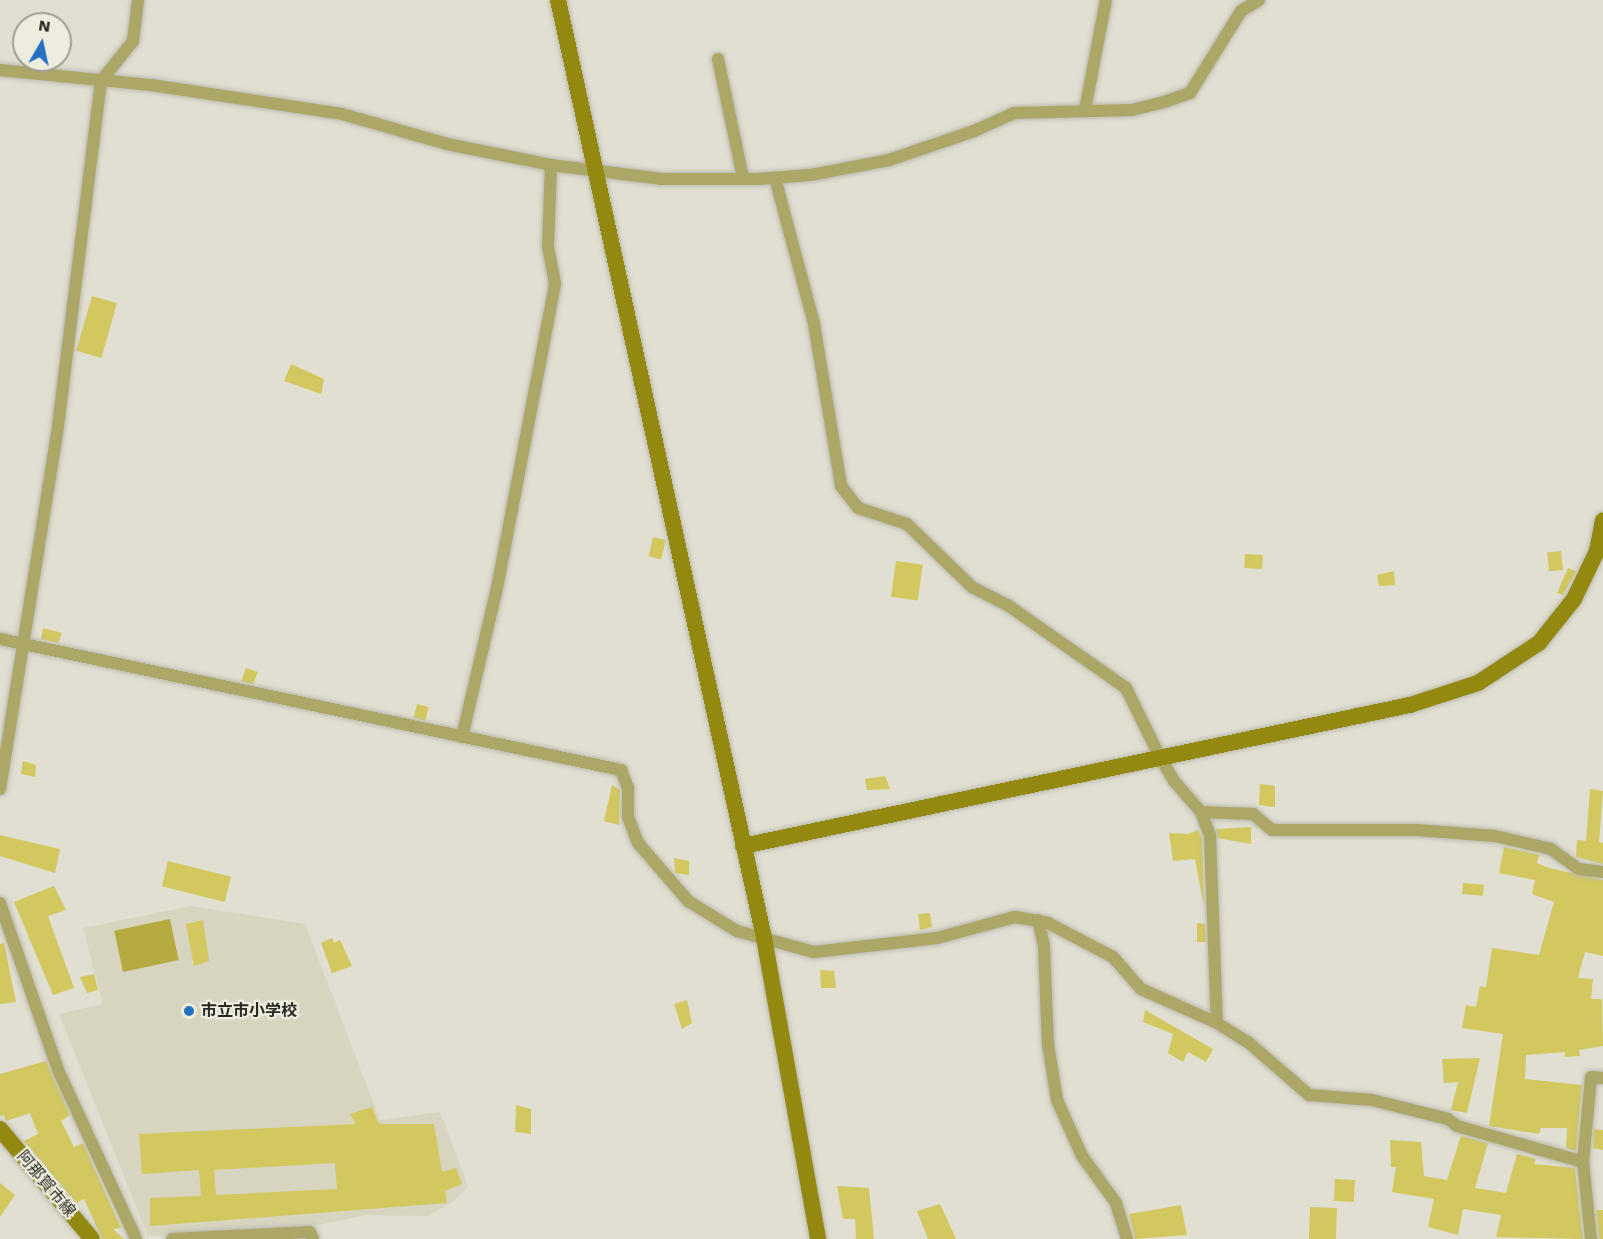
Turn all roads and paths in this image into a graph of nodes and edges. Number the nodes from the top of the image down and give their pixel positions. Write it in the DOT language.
graph roads {
  1 [pos="138,0"];
  2 [pos="558,0"];
  3 [pos="1106,0"];
  4 [pos="1260,0"];
  5 [pos="718,59"];
  6 [pos="0,70"];
  7 [pos="101,81"];
  8 [pos="1085,110"];
  9 [pos="551,165"];
  10 [pos="599,171"];
  11 [pos="743,178"];
  12 [pos="775,178"];
  13 [pos="1603,521"];
  14 [pos="0,639"];
  15 [pos="26,644"];
  16 [pos="462,737"];
  17 [pos="1161,759"];
  18 [pos="0,789"];
  19 [pos="1201,812"];
  20 [pos="743,846"];
  21 [pos="1603,872"];
  22 [pos="0,903"];
  23 [pos="1038,920"];
  24 [pos="764,938"];
  25 [pos="1217,1023"];
  26 [pos="1603,1078"];
  27 [pos="1,1130"];
  28 [pos="1583,1162"];
  29 [pos="92,1239"];
  30 [pos="136,1239"];
  31 [pos="172,1239"];
  32 [pos="313,1239"];
  33 [pos="819,1239"];
  34 [pos="1127,1239"];
  35 [pos="1591,1239"];
  1 -- 7 [label="street"];
  2 -- 10 [label="street"];
  3 -- 8 [label="street"];
  4 -- 8 [label="street"];
  5 -- 11 [label="street"];
  6 -- 7 [label="street"];
  7 -- 9 [label="street"];
  7 -- 15 [label="street"];
  8 -- 12 [label="street"];
  9 -- 10 [label="street"];
  9 -- 16 [label="street"];
  10 -- 11 [label="street"];
  10 -- 20 [label="street"];
  11 -- 12 [label="street"];
  12 -- 17 [label="street"];
  13 -- 17 [label="street"];
  14 -- 15 [label="street"];
  15 -- 16 [label="street"];
  15 -- 18 [label="street"];
  16 -- 24 [label="street"];
  17 -- 19 [label="street"];
  17 -- 20 [label="street"];
  19 -- 21 [label="street"];
  19 -- 25 [label="street"];
  20 -- 24 [label="street"];
  22 -- 30 [label="street"];
  23 -- 24 [label="street"];
  23 -- 25 [label="street"];
  23 -- 34 [label="street"];
  24 -- 33 [label="street"];
  25 -- 28 [label="street"];
  26 -- 28 [label="street"];
  27 -- 29 [label="street, 阿那賀市線"];
  28 -- 35 [label="street"];
  31 -- 32 [label="street"];
}
